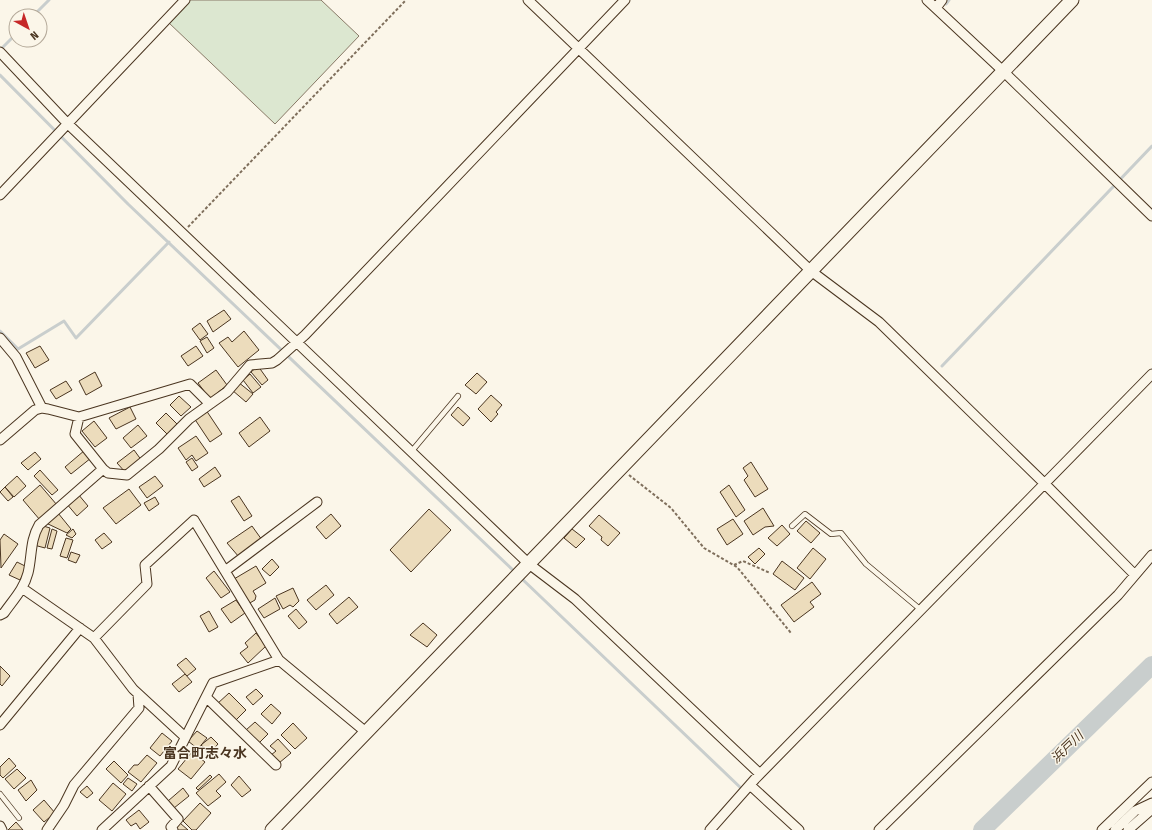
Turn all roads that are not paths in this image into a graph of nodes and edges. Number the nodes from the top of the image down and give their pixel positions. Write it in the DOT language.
graph roads {
  1 [pos="185,0"];
  2 [pos="528,0"];
  3 [pos="625,0"];
  4 [pos="927,0"];
  5 [pos="942,0"];
  6 [pos="1072,0"];
  7 [pos="936,8"];
  8 [pos="579,49"];
  9 [pos="0,52"];
  10 [pos="1003,71"];
  11 [pos="66,125"];
  12 [pos="0,195"];
  13 [pos="1152,216"];
  14 [pos="811,271"];
  15 [pos="0,338"];
  16 [pos="295,344"];
  17 [pos="1152,374"];
  18 [pos="458,396"];
  19 [pos="210,404"];
  20 [pos="42,408"];
  21 [pos="78,417"];
  22 [pos="0,440"];
  23 [pos="411,452"];
  24 [pos="103,469"];
  25 [pos="1044,482"];
  26 [pos="317,502"];
  27 [pos="792,526"];
  28 [pos="1152,555"];
  29 [pos="526,566"];
  30 [pos="225,572"];
  31 [pos="1135,575"];
  32 [pos="22,588"];
  33 [pos="921,610"];
  34 [pos="0,615"];
  35 [pos="80,628"];
  36 [pos="94,638"];
  37 [pos="279,660"];
  38 [pos="138,694"];
  39 [pos="206,697"];
  40 [pos="0,725"];
  41 [pos="367,733"];
  42 [pos="185,737"];
  43 [pos="276,765"];
  44 [pos="755,780"];
  45 [pos="1152,782"];
  46 [pos="149,786"];
  47 [pos="0,794"];
  48 [pos="1152,803"];
  49 [pos="1152,810"];
  50 [pos="19,818"];
  51 [pos="0,826"];
  52 [pos="2,830"];
  53 [pos="47,830"];
  54 [pos="102,830"];
  55 [pos="173,830"];
  56 [pos="272,830"];
  57 [pos="710,830"];
  58 [pos="799,830"];
  59 [pos="879,830"];
  60 [pos="1102,830"];
  61 [pos="1115,830"];
  62 [pos="1128,830"];
  1 -- 11 [label="street"];
  2 -- 8 [label="street"];
  3 -- 8 [label="street"];
  4 -- 7 [label="street"];
  5 -- 7 [label="street"];
  6 -- 10 [label="street"];
  7 -- 10 [label="street"];
  8 -- 14 [label="street"];
  8 -- 16 [label="street"];
  9 -- 11 [label="street"];
  10 -- 13 [label="street"];
  10 -- 14 [label="street"];
  11 -- 12 [label="street"];
  11 -- 16 [label="street"];
  14 -- 25 [label="street"];
  14 -- 29 [label="street"];
  15 -- 20 [label="street"];
  16 -- 19 [label="street"];
  16 -- 23 [label="street"];
  17 -- 25 [label="street"];
  18 -- 23 [label="lane"];
  19 -- 21 [label="street"];
  19 -- 24 [label="street"];
  20 -- 21 [label="street"];
  20 -- 22 [label="street"];
  21 -- 24 [label="street"];
  23 -- 29 [label="street"];
  24 -- 32 [label="street"];
  25 -- 31 [label="street"];
  25 -- 33 [label="street"];
  26 -- 30 [label="street"];
  27 -- 33 [label="lane"];
  28 -- 31 [label="street"];
  29 -- 41 [label="street"];
  29 -- 44 [label="street"];
  30 -- 36 [label="street"];
  30 -- 37 [label="street"];
  31 -- 59 [label="street"];
  32 -- 34 [label="street"];
  32 -- 35 [label="street"];
  33 -- 44 [label="street"];
  35 -- 36 [label="street"];
  35 -- 40 [label="street"];
  36 -- 38 [label="street"];
  37 -- 39 [label="street"];
  37 -- 41 [label="street"];
  38 -- 42 [label="street"];
  38 -- 53 [label="street"];
  39 -- 42 [label="street"];
  39 -- 43 [label="street"];
  41 -- 56 [label="street"];
  42 -- 46 [label="street"];
  44 -- 57 [label="street"];
  44 -- 58 [label="street"];
  45 -- 60 [label="street"];
  46 -- 54 [label="street"];
  46 -- 55 [label="street"];
  47 -- 50 [label="lane"];
  48 -- 61 [label="street"];
  49 -- 62 [label="street"];
  51 -- 52 [label="street"];
}
